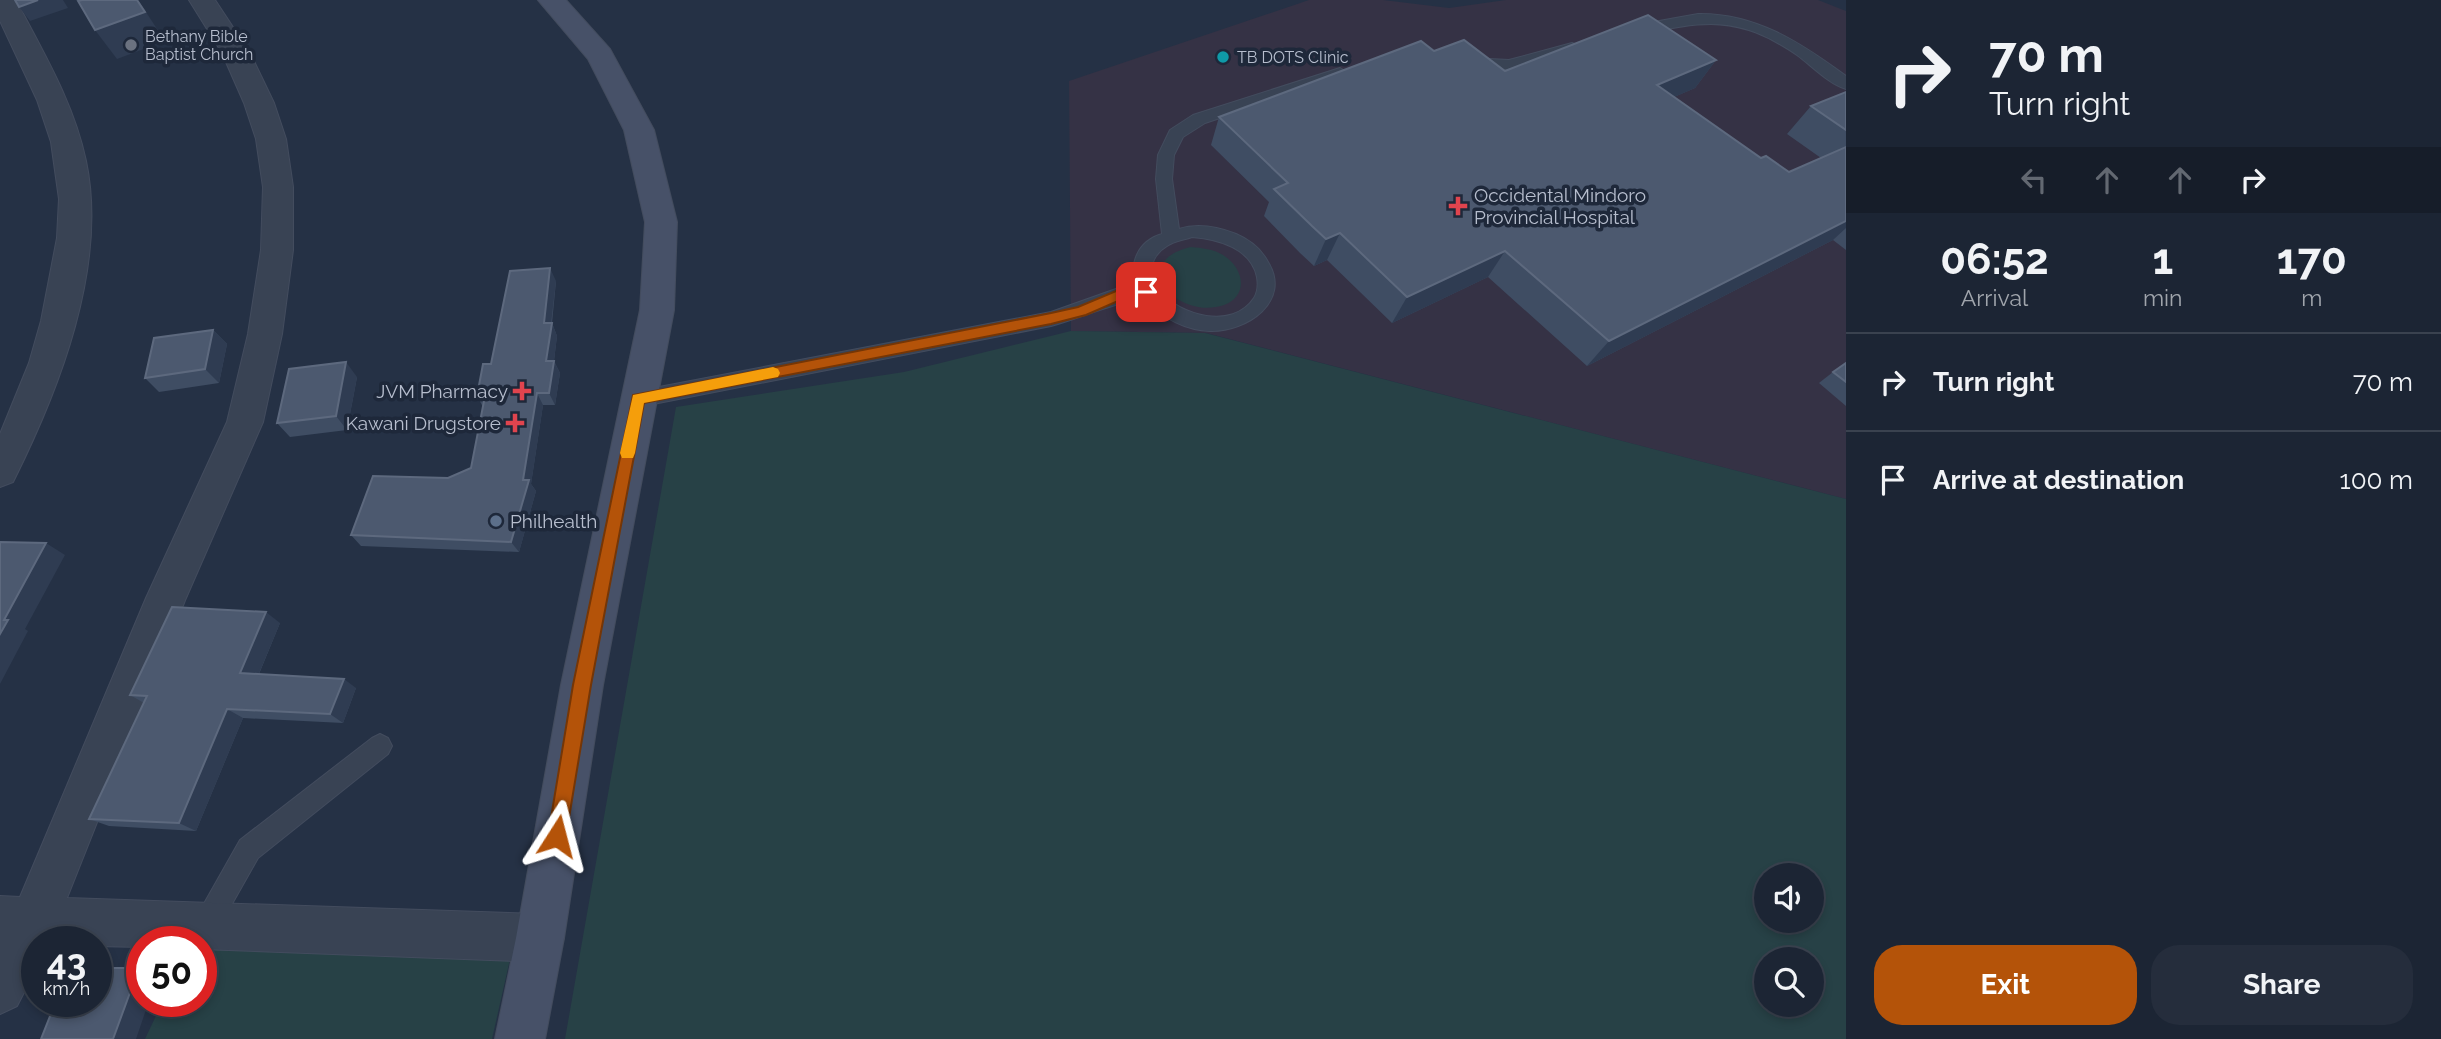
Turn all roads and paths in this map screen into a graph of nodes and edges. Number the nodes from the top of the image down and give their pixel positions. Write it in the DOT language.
graph roads {
  1 [pos="3,0"];
  2 [pos="202,0"];
  3 [pos="551,0"];
  4 [pos="1622,34"];
  5 [pos="1584,44"];
  6 [pos="1451,58"];
  7 [pos="1354,68"];
  8 [pos="1846,84"];
  9 [pos="1171,234"];
  10 [pos="1146,292"];
  11 [pos="638,399"];
  12 [pos="0,471"];
  13 [pos="380,746"];
  14 [pos="17,921"];
  15 [pos="206,925"];
  16 [pos="540,938"];
  17 [pos="0,989"];
  18 [pos="520,1039"];
  1 -- 12 [label="street"];
  2 -- 14 [label="street"];
  3 -- 11 [label="main road"];
  4 -- 8 [label="lane"];
  5 -- 6 [label="lane"];
  7 -- 9 [label="lane"];
  9 -- 10 [label="lane"];
  9 -- 10 [label="lane"];
  10 -- 11 [label="lane"];
  11 -- 16 [label="main road"];
  13 -- 15 [label="lane"];
  14 -- 15 [label="street"];
  14 -- 17 [label="street"];
  15 -- 16 [label="street"];
  16 -- 18 [label="main road"];
}
